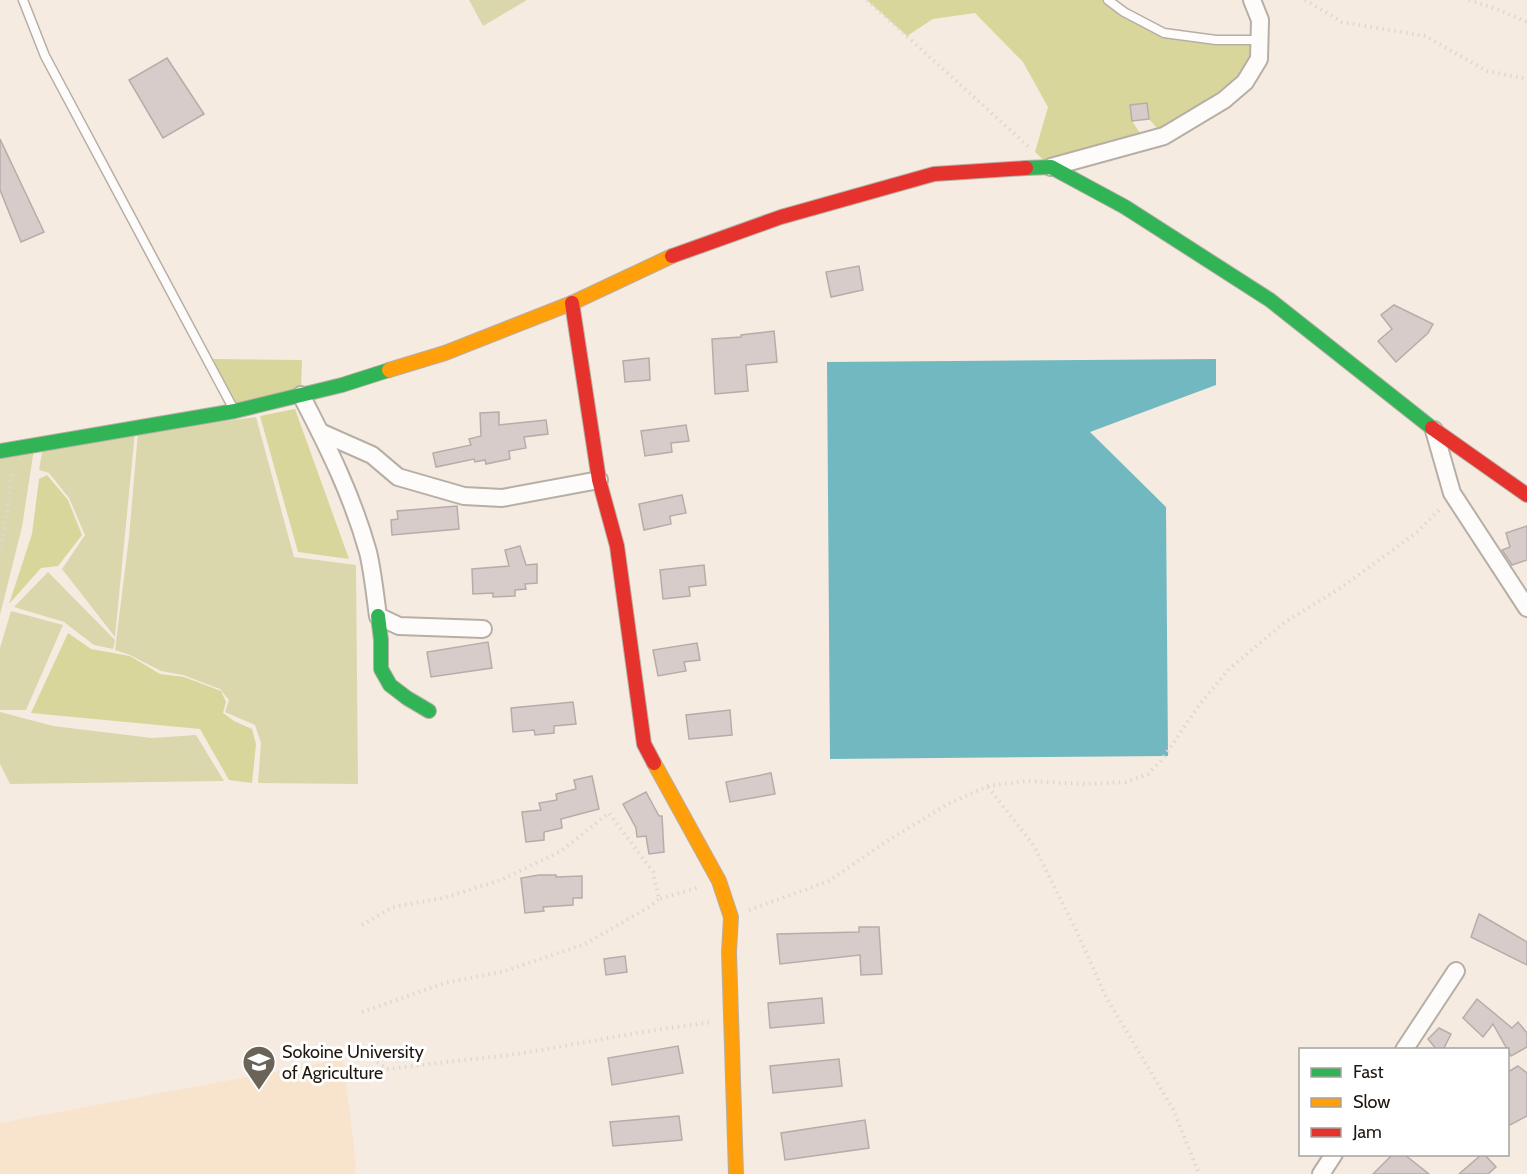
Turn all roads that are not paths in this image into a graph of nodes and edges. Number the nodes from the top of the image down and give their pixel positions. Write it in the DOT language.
graph roads {
  1 [pos="24,0"];
  2 [pos="1108,0"];
  3 [pos="1252,0"];
  4 [pos="1260,40"];
  5 [pos="1051,167"];
  6 [pos="572,303"];
  7 [pos="302,395"];
  8 [pos="235,411"];
  9 [pos="1434,430"];
  10 [pos="320,432"];
  11 [pos="7,449"];
  12 [pos="599,480"];
  13 [pos="1527,495"];
  14 [pos="1527,608"];
  15 [pos="378,616"];
  16 [pos="483,629"];
  17 [pos="429,711"];
  18 [pos="1456,971"];
  19 [pos="1405,1048"];
  20 [pos="1333,1156"];
  21 [pos="736,1174"];
  22 [pos="1321,1174"];
  1 -- 8 [label="lane"];
  2 -- 4 [label="lane"];
  3 -- 4 [label="street"];
  4 -- 5 [label="street"];
  5 -- 6 [label="street"];
  5 -- 9 [label="street"];
  6 -- 7 [label="street"];
  6 -- 12 [label="street"];
  7 -- 8 [label="street"];
  7 -- 10 [label="street"];
  8 -- 11 [label="street"];
  9 -- 13 [label="street"];
  9 -- 14 [label="street"];
  10 -- 12 [label="street"];
  10 -- 15 [label="street"];
  12 -- 21 [label="street"];
  15 -- 16 [label="street"];
  15 -- 17 [label="street"];
  18 -- 19 [label="street"];
  20 -- 22 [label="street"];
}
